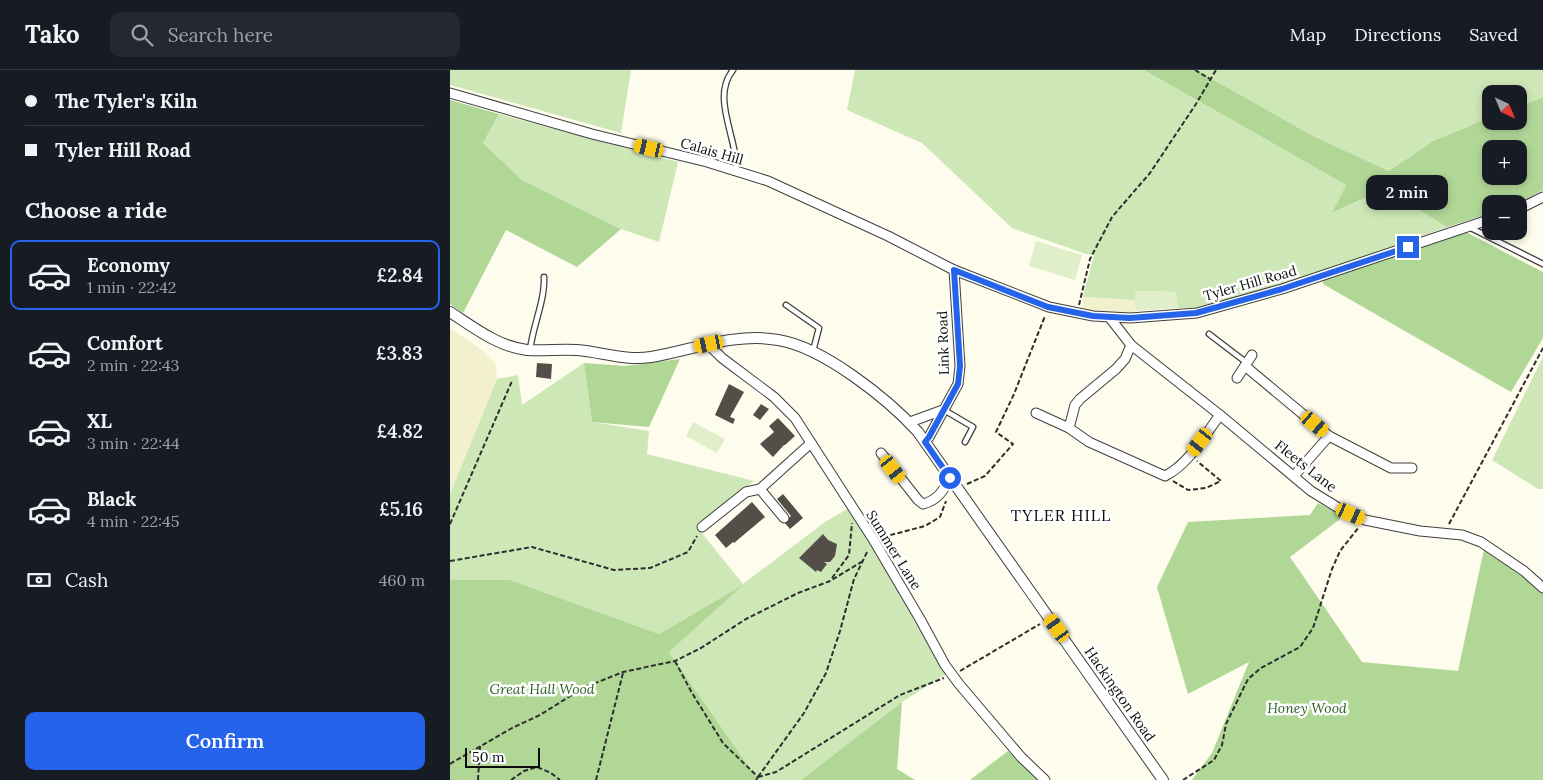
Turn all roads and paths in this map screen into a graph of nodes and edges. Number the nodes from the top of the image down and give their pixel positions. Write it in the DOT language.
graph roads {
  1 [pos="728,70"];
  2 [pos="733,70"];
  3 [pos="1195,70"];
  4 [pos="1216,70"];
  5 [pos="1210,79"];
  6 [pos="726,83"];
  7 [pos="450,93"];
  8 [pos="736,172"];
  9 [pos="1543,197"];
  10 [pos="1527,205"];
  11 [pos="1482,222"];
  12 [pos="1468,227"];
  13 [pos="1543,264"];
  14 [pos="954,270"];
  15 [pos="544,277"];
  16 [pos="786,305"];
  17 [pos="1048,307"];
  18 [pos="450,312"];
  19 [pos="1078,314"];
  20 [pos="1110,318"];
  21 [pos="1209,334"];
  22 [pos="709,344"];
  23 [pos="1131,345"];
  24 [pos="1543,348"];
  25 [pos="528,350"];
  26 [pos="813,351"];
  27 [pos="1248,361"];
  28 [pos="1237,378"];
  29 [pos="512,381"];
  30 [pos="943,410"];
  31 [pos="1036,414"];
  32 [pos="1220,415"];
  33 [pos="910,422"];
  34 [pos="1069,428"];
  35 [pos="1329,436"];
  36 [pos="925,442"];
  37 [pos="965,442"];
  38 [pos="811,443"];
  39 [pos="881,453"];
  40 [pos="1190,455"];
  41 [pos="1412,468"];
  42 [pos="1165,476"];
  43 [pos="1294,476"];
  44 [pos="950,478"];
  45 [pos="964,485"];
  46 [pos="760,489"];
  47 [pos="949,496"];
  48 [pos="854,511"];
  49 [pos="784,518"];
  50 [pos="1365,520"];
  51 [pos="450,524"];
  52 [pos="702,527"];
  53 [pos="1444,534"];
  54 [pos="873,540"];
  55 [pos="450,561"];
  56 [pos="832,578"];
  57 [pos="1543,588"];
  58 [pos="1050,618"];
  59 [pos="675,661"];
  60 [pos="623,672"];
  61 [pos="952,675"];
  62 [pos="480,746"];
  63 [pos="450,764"];
  64 [pos="757,779"];
  65 [pos="478,780"];
  66 [pos="511,780"];
  67 [pos="560,780"];
  68 [pos="596,780"];
  69 [pos="1045,780"];
  70 [pos="1163,780"];
  71 [pos="1183,780"];
  1 -- 6 [label="lane"];
  2 -- 6 [label="lane"];
  3 -- 5 [label="path"];
  4 -- 5 [label="path"];
  5 -- 19 [label="path"];
  6 -- 8 [label="lane"];
  7 -- 8 [label="street, Calais Hill"];
  8 -- 14 [label="street, Calais Hill"];
  9 -- 10 [label="street"];
  11 -- 12 [label="street, Tyler Hill Road"];
  12 -- 13 [label="lane"];
  12 -- 20 [label="street, Tyler Hill Road"];
  14 -- 17 [label="street, Tyler Hill Road"];
  14 -- 30 [label="street, Link Road"];
  15 -- 25 [label="lane"];
  16 -- 26 [label="lane"];
  17 -- 19 [label="street, Tyler Hill Road"];
  17 -- 45 [label="path"];
  18 -- 25 [label="street, Hackington Road"];
  19 -- 20 [label="street, Tyler Hill Road"];
  20 -- 23 [label="street, Fleets Lane"];
  21 -- 27 [label="lane"];
  22 -- 25 [label="street, Hackington Road"];
  22 -- 26 [label="street, Hackington Road"];
  22 -- 38 [label="street, Summer Lane"];
  23 -- 32 [label="street, Fleets Lane"];
  23 -- 34 [label="street"];
  24 -- 53 [label="path"];
  26 -- 33 [label="street, Hackington Road"];
  27 -- 28 [label="street"];
  27 -- 35 [label="street"];
  29 -- 51 [label="path"];
  30 -- 33 [label="street"];
  30 -- 36 [label="street, Link Road"];
  30 -- 37 [label="lane"];
  31 -- 34 [label="street"];
  32 -- 40 [label="street"];
  32 -- 43 [label="street, Fleets Lane"];
  33 -- 36 [label="street, Hackington Road"];
  34 -- 42 [label="street"];
  35 -- 41 [label="street"];
  35 -- 43 [label="street"];
  36 -- 44 [label="street, Hackington Road"];
  38 -- 46 [label="street"];
  38 -- 48 [label="street, Summer Lane"];
  39 -- 44 [label="street"];
  40 -- 42 [label="street"];
  40 -- 42 [label="path"];
  43 -- 50 [label="street, Fleets Lane"];
  44 -- 58 [label="street, Hackington Road"];
  46 -- 49 [label="street"];
  46 -- 52 [label="street"];
  47 -- 54 [label="path"];
  48 -- 54 [label="street, Summer Lane"];
  48 -- 56 [label="path"];
  50 -- 53 [label="street, Fleets Lane"];
  50 -- 71 [label="path"];
  52 -- 55 [label="path"];
  53 -- 57 [label="street, Fleets Lane"];
  54 -- 61 [label="street, Summer Lane"];
  56 -- 59 [label="path"];
  56 -- 64 [label="path"];
  58 -- 61 [label="path"];
  58 -- 70 [label="street, Hackington Road"];
  59 -- 60 [label="path"];
  59 -- 64 [label="path"];
  60 -- 62 [label="path"];
  60 -- 68 [label="path"];
  61 -- 64 [label="path"];
  61 -- 69 [label="street, Summer Lane"];
  62 -- 63 [label="path"];
  62 -- 65 [label="path"];
  66 -- 67 [label="path"];
}
